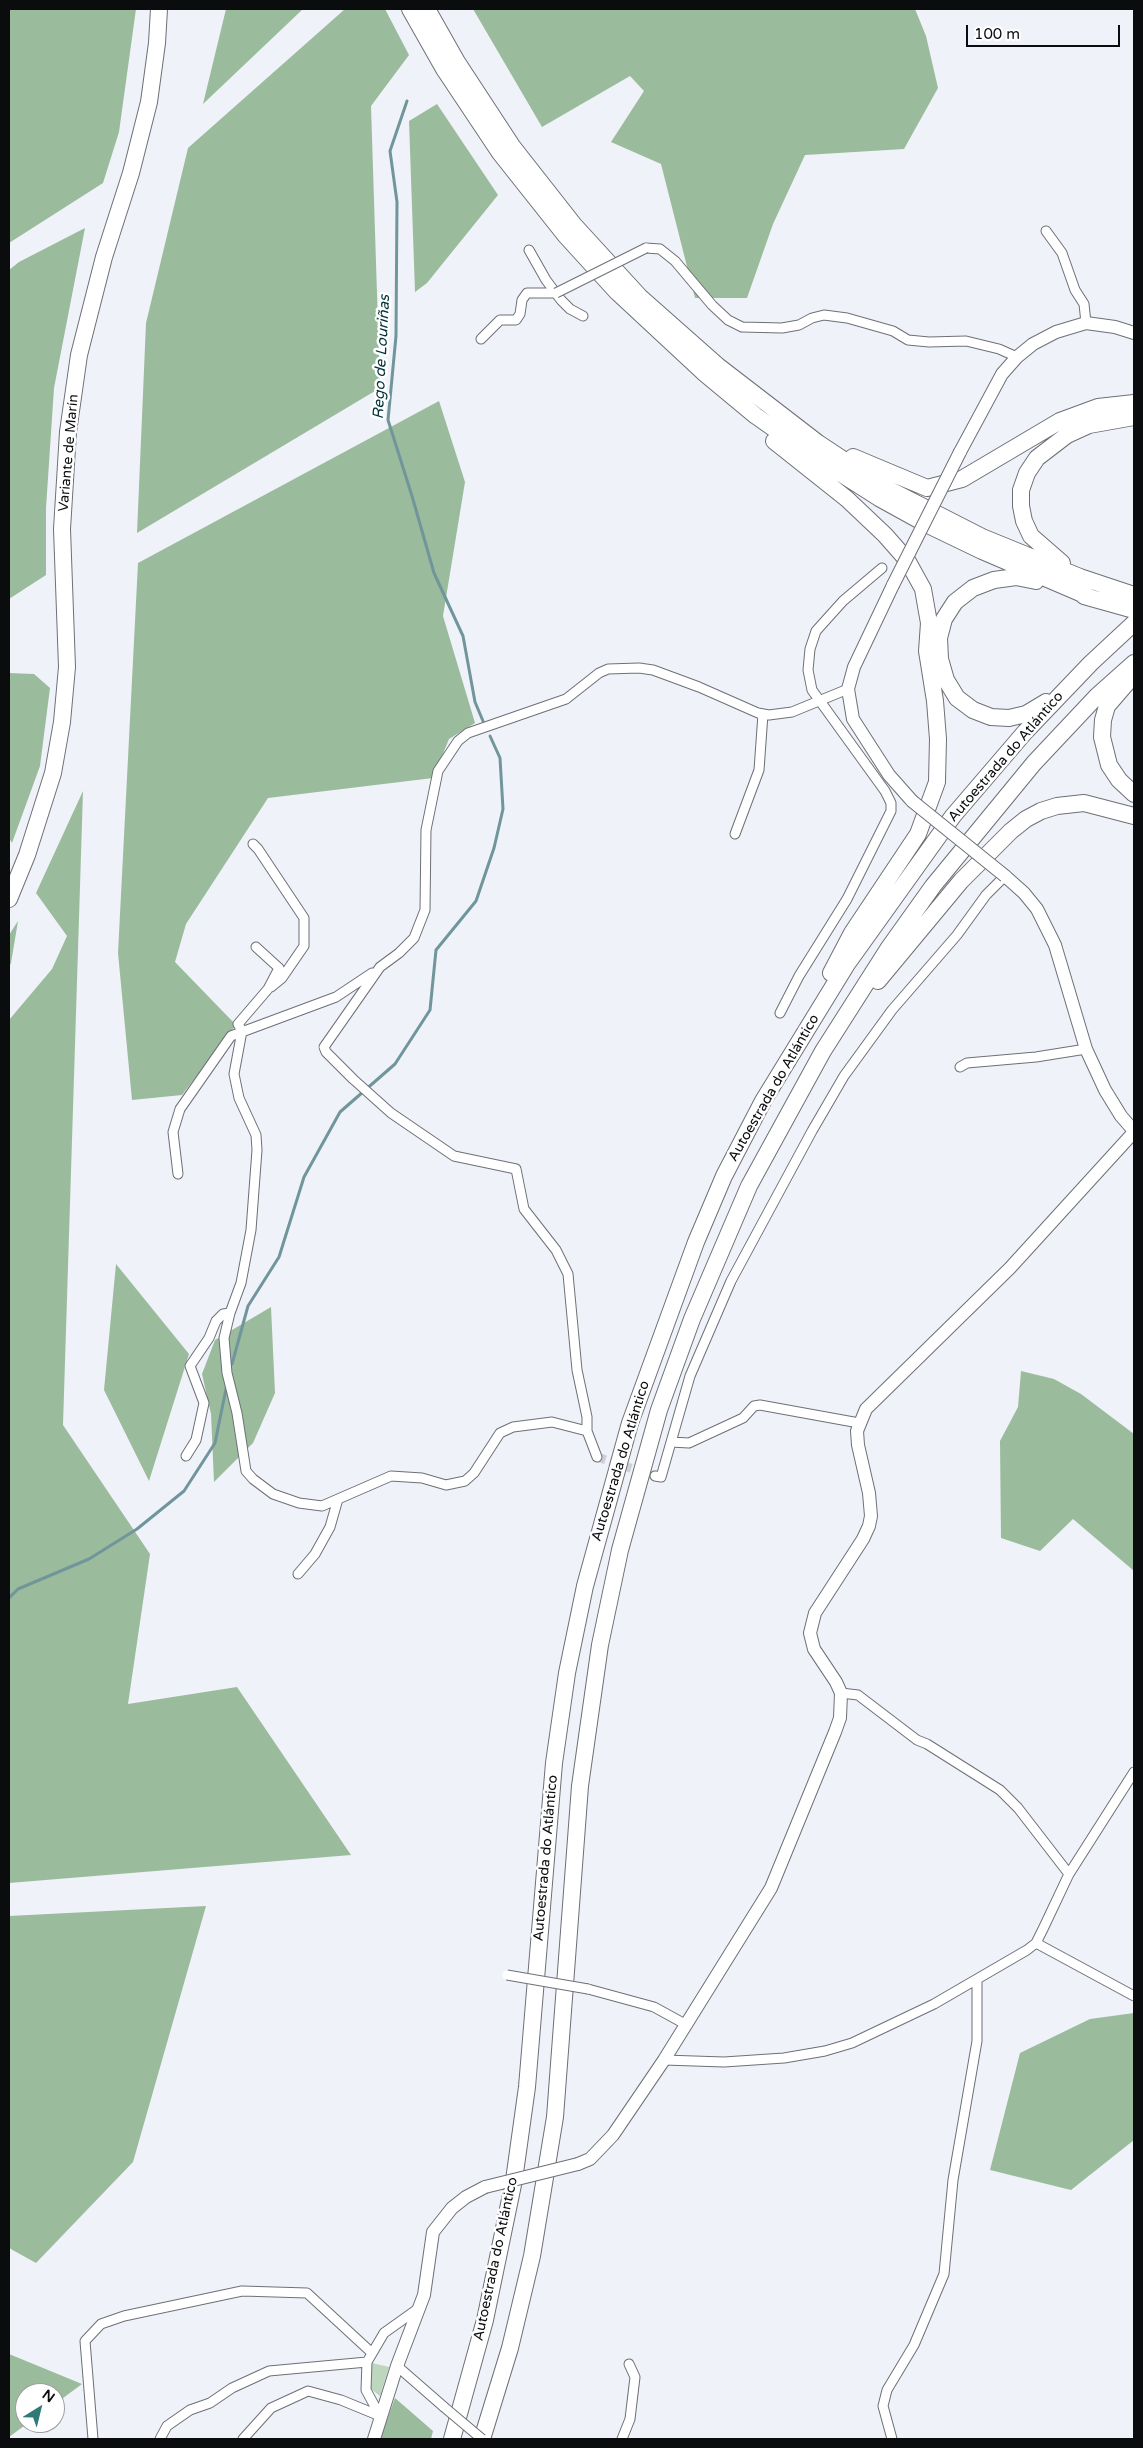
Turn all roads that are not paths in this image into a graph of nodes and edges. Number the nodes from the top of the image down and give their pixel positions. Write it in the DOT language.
graph roads {
  1 [pos="159,9"];
  2 [pos="410,9"];
  3 [pos="427,9"];
  4 [pos="1046,231"];
  5 [pos="529,250"];
  6 [pos="556,293"];
  7 [pos="583,316"];
  8 [pos="1086,323"];
  9 [pos="1134,333"];
  10 [pos="481,339"];
  11 [pos="1017,357"];
  12 [pos="703,372"];
  13 [pos="1134,403"];
  14 [pos="1134,417"];
  15 [pos="818,443"];
  16 [pos="882,568"];
  17 [pos="1080,577"];
  18 [pos="1134,595"];
  19 [pos="1100,600"];
  20 [pos="1134,610"];
  21 [pos="1134,623"];
  22 [pos="1091,663"];
  23 [pos="1134,663"];
  24 [pos="1134,674"];
  25 [pos="848,690"];
  26 [pos="820,702"];
  27 [pos="763,714"];
  28 [pos="1134,794"];
  29 [pos="1134,816"];
  30 [pos="735,834"];
  31 [pos="253,844"];
  32 [pos="1005,876"];
  33 [pos="9,899"];
  34 [pos="256,947"];
  35 [pos="380,967"];
  36 [pos="268,989"];
  37 [pos="780,1014"];
  38 [pos="242,1031"];
  39 [pos="1086,1049"];
  40 [pos="822,1051"];
  41 [pos="960,1067"];
  42 [pos="763,1102"];
  43 [pos="1134,1132"];
  44 [pos="178,1174"];
  45 [pos="230,1313"];
  46 [pos="859,1423"];
  47 [pos="587,1431"];
  48 [pos="671,1442"];
  49 [pos="186,1456"];
  50 [pos="597,1458"];
  51 [pos="655,1476"];
  52 [pos="338,1499"];
  53 [pos="298,1574"];
  54 [pos="841,1693"];
  55 [pos="1134,1772"];
  56 [pos="1069,1874"];
  57 [pos="1036,1943"];
  58 [pos="507,1974"];
  59 [pos="977,1980"];
  60 [pos="1134,1996"];
  61 [pos="685,2024"];
  62 [pos="664,2060"];
  63 [pos="420,2308"];
  64 [pos="372,2352"];
  65 [pos="367,2362"];
  66 [pos="629,2364"];
  67 [pos="397,2366"];
  68 [pos="380,2416"];
  69 [pos="93,2439"];
  70 [pos="160,2439"];
  71 [pos="243,2439"];
  72 [pos="374,2439"];
  73 [pos="452,2439"];
  74 [pos="482,2439"];
  75 [pos="622,2439"];
  76 [pos="892,2439"];
  1 -- 33 [label="highway, Variante de Marín"];
  2 -- 12 [label="highway"];
  3 -- 15 [label="highway"];
  4 -- 8 [label="street"];
  5 -- 6 [label="street"];
  6 -- 7 [label="street"];
  6 -- 10 [label="street"];
  6 -- 11 [label="street, bridge"];
  8 -- 9 [label="street"];
  8 -- 11 [label="street"];
  11 -- 25 [label="street, bridge"];
  12 -- 19 [label="highway"];
  12 -- 42 [label="highway"];
  13 -- 15 [label="highway"];
  14 -- 17 [label="highway"];
  15 -- 17 [label="highway"];
  16 -- 26 [label="street"];
  17 -- 18 [label="highway"];
  19 -- 20 [label="highway"];
  19 -- 22 [label="highway"];
  21 -- 22 [label="highway, Autoestrada do Atlántico"];
  22 -- 42 [label="highway, Autoestrada do Atlántico"];
  23 -- 40 [label="highway, Autoestrada do Atlántico"];
  24 -- 28 [label="highway"];
  25 -- 26 [label="street"];
  25 -- 32 [label="street, bridge"];
  26 -- 27 [label="street"];
  26 -- 37 [label="street"];
  27 -- 30 [label="street"];
  27 -- 35 [label="street"];
  29 -- 40 [label="highway"];
  31 -- 36 [label="street"];
  32 -- 39 [label="street"];
  32 -- 48 [label="street"];
  34 -- 36 [label="street"];
  35 -- 38 [label="street"];
  35 -- 47 [label="street"];
  36 -- 38 [label="street"];
  38 -- 44 [label="street"];
  38 -- 45 [label="street"];
  39 -- 41 [label="street"];
  39 -- 43 [label="street"];
  40 -- 74 [label="highway, Autoestrada do Atlántico"];
  42 -- 73 [label="highway, Autoestrada do Atlántico"];
  43 -- 46 [label="street"];
  45 -- 49 [label="street"];
  45 -- 52 [label="street"];
  46 -- 48 [label="street"];
  46 -- 54 [label="street"];
  47 -- 50 [label="street"];
  47 -- 52 [label="street"];
  48 -- 51 [label="street"];
  52 -- 53 [label="street"];
  54 -- 56 [label="street"];
  54 -- 61 [label="street"];
  55 -- 56 [label="street"];
  56 -- 57 [label="street"];
  57 -- 59 [label="street"];
  57 -- 60 [label="street"];
  58 -- 61 [label="street, bridge"];
  59 -- 62 [label="street"];
  59 -- 76 [label="street"];
  61 -- 62 [label="street"];
  62 -- 63 [label="street, bridge"];
  63 -- 64 [label="street"];
  63 -- 67 [label="street"];
  64 -- 65 [label="street"];
  64 -- 69 [label="street"];
  65 -- 68 [label="street"];
  65 -- 70 [label="street"];
  66 -- 75 [label="street"];
  67 -- 68 [label="street"];
  67 -- 74 [label="street, bridge"];
  68 -- 71 [label="street"];
  68 -- 72 [label="street"];
}
